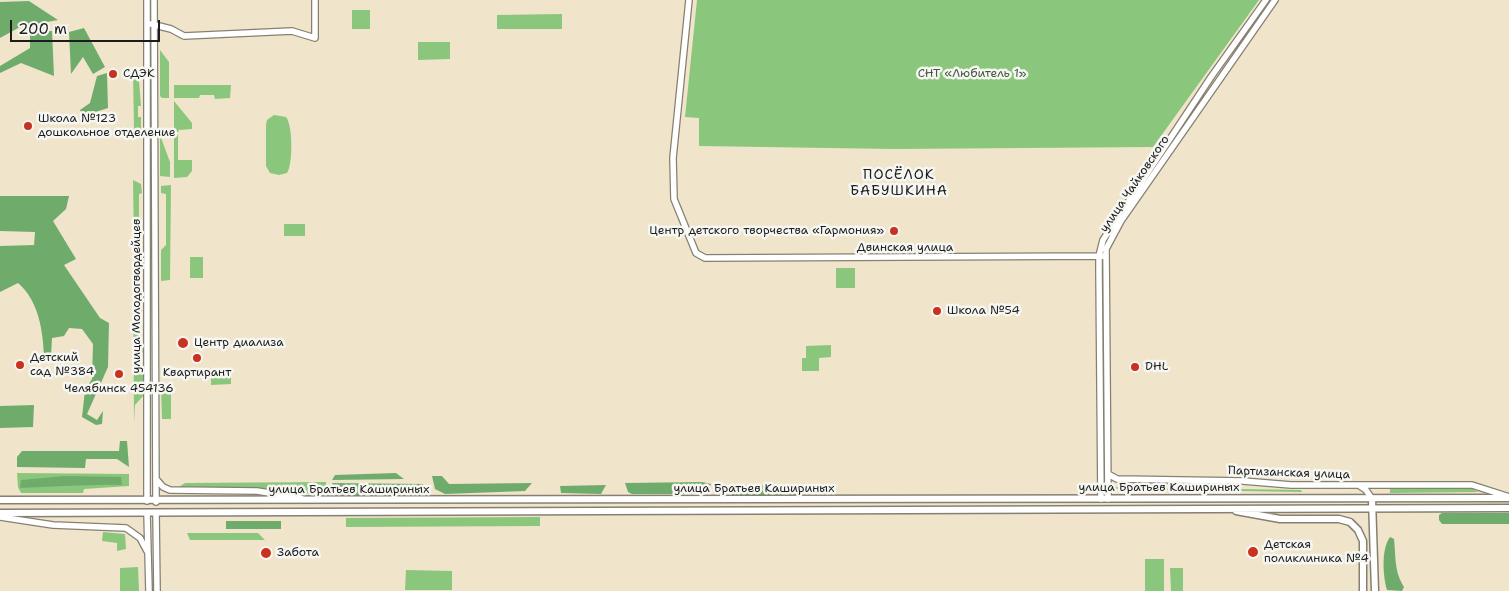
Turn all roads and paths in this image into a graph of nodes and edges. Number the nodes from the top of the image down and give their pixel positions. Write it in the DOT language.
graph roads {
  1 [pos="147,0"];
  2 [pos="154,0"];
  3 [pos="315,0"];
  4 [pos="689,0"];
  5 [pos="1266,0"];
  6 [pos="1275,0"];
  7 [pos="150,24"];
  8 [pos="1160,154"];
  9 [pos="1167,155"];
  10 [pos="1102,256"];
  11 [pos="1108,474"];
  12 [pos="156,479"];
  13 [pos="1358,486"];
  14 [pos="1509,498"];
  15 [pos="1104,499"];
  16 [pos="1372,499"];
  17 [pos="0,500"];
  18 [pos="147,501"];
  19 [pos="318,501"];
  20 [pos="156,502"];
  21 [pos="1220,508"];
  22 [pos="1373,508"];
  23 [pos="1509,508"];
  24 [pos="1105,509"];
  25 [pos="147,513"];
  26 [pos="156,513"];
  27 [pos="0,515"];
  28 [pos="147,551"];
  29 [pos="149,591"];
  30 [pos="157,591"];
  31 [pos="1364,591"];
  32 [pos="1375,591"];
  1 -- 7 [label="main road, улица Молодогвардейцев"];
  2 -- 7 [label="main road, улица Молодогвардейцев"];
  3 -- 7 [label="main road"];
  4 -- 10 [label="main road, Двинская улица"];
  5 -- 8 [label="main road, улица Чайковского"];
  6 -- 9 [label="main road, улица Чайковского"];
  7 -- 12 [label="main road, улица Молодогвардейцев"];
  7 -- 18 [label="main road, улица Молодогвардейцев"];
  8 -- 9 [label="main road"];
  8 -- 10 [label="main road, улица Чайковского"];
  9 -- 10 [label="main road, улица Чайковского"];
  10 -- 11 [label="main road, улица Чайковского"];
  10 -- 15 [label="main road, улица Чайковского"];
  11 -- 13 [label="main road, Партизанская улица"];
  11 -- 15 [label="main road, улица Чайковского"];
  12 -- 19 [label="main road"];
  12 -- 20 [label="main road, улица Молодогвардейцев"];
  13 -- 14 [label="main road, Партизанская улица"];
  13 -- 16 [label="main road"];
  14 -- 16 [label="main road, улица Братьев Кашириных"];
  15 -- 16 [label="main road, улица Братьев Кашириных"];
  15 -- 19 [label="main road, улица Братьев Кашириных"];
  15 -- 24 [label="main road"];
  16 -- 22 [label="main road"];
  17 -- 18 [label="main road, улица Братьев Кашириных"];
  18 -- 20 [label="main road, улица Братьев Кашириных"];
  18 -- 25 [label="main road, улица Молодогвардейцев"];
  19 -- 20 [label="main road, улица Братьев Кашириных"];
  20 -- 26 [label="main road, улица Молодогвардейцев"];
  21 -- 22 [label="main road, улица Братьев Кашириных"];
  21 -- 24 [label="main road, улица Братьев Кашириных"];
  21 -- 31 [label="main road"];
  22 -- 23 [label="main road, улица Братьев Кашириных"];
  22 -- 32 [label="main road"];
  24 -- 26 [label="main road, улица Братьев Кашириных"];
  25 -- 26 [label="main road, улица Братьев Кашириных"];
  25 -- 27 [label="main road, улица Братьев Кашириных"];
  25 -- 28 [label="main road, улица Молодогвардейцев"];
  26 -- 30 [label="main road, улица Молодогвардейцев"];
  27 -- 28 [label="main road"];
  28 -- 29 [label="main road, улица Молодогвардейцев"];
}
